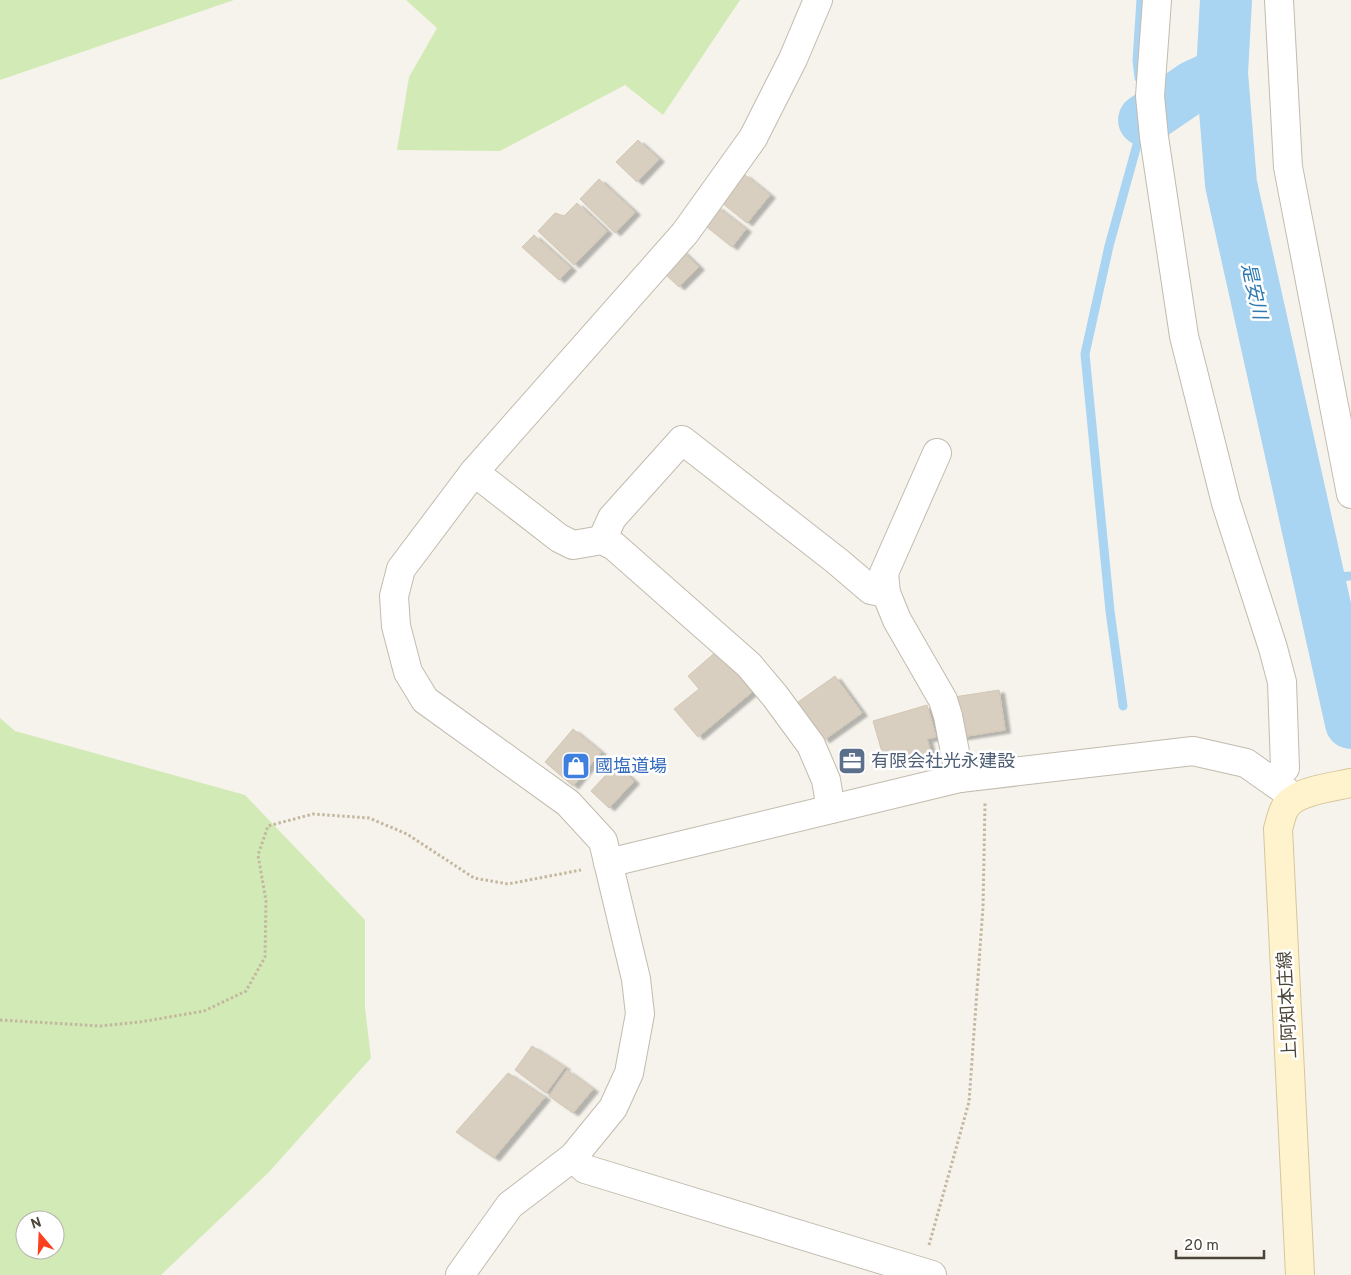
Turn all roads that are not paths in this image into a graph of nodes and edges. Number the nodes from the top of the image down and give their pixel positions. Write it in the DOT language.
graph roads {
  1 [pos="818,0"];
  2 [pos="1157,0"];
  3 [pos="1279,0"];
  4 [pos="937,453"];
  5 [pos="474,472"];
  6 [pos="1351,494"];
  7 [pos="602,540"];
  8 [pos="886,593"];
  9 [pos="972,776"];
  10 [pos="1272,781"];
  11 [pos="1351,783"];
  12 [pos="1294,798"];
  13 [pos="831,809"];
  14 [pos="608,863"];
  15 [pos="573,1157"];
  16 [pos="927,1273"];
  17 [pos="460,1275"];
  18 [pos="1300,1275"];
  1 -- 5 [label="street"];
  2 -- 10 [label="street"];
  3 -- 6 [label="street"];
  4 -- 8 [label="street"];
  5 -- 7 [label="street"];
  5 -- 14 [label="street"];
  7 -- 8 [label="street"];
  7 -- 13 [label="street"];
  8 -- 9 [label="street"];
  9 -- 10 [label="street"];
  9 -- 13 [label="street"];
  10 -- 12 [label="street"];
  11 -- 12 [label="main road"];
  12 -- 18 [label="main road, 上阿知本庄線"];
  13 -- 14 [label="street"];
  14 -- 15 [label="street"];
  15 -- 16 [label="street"];
  15 -- 17 [label="street"];
}
